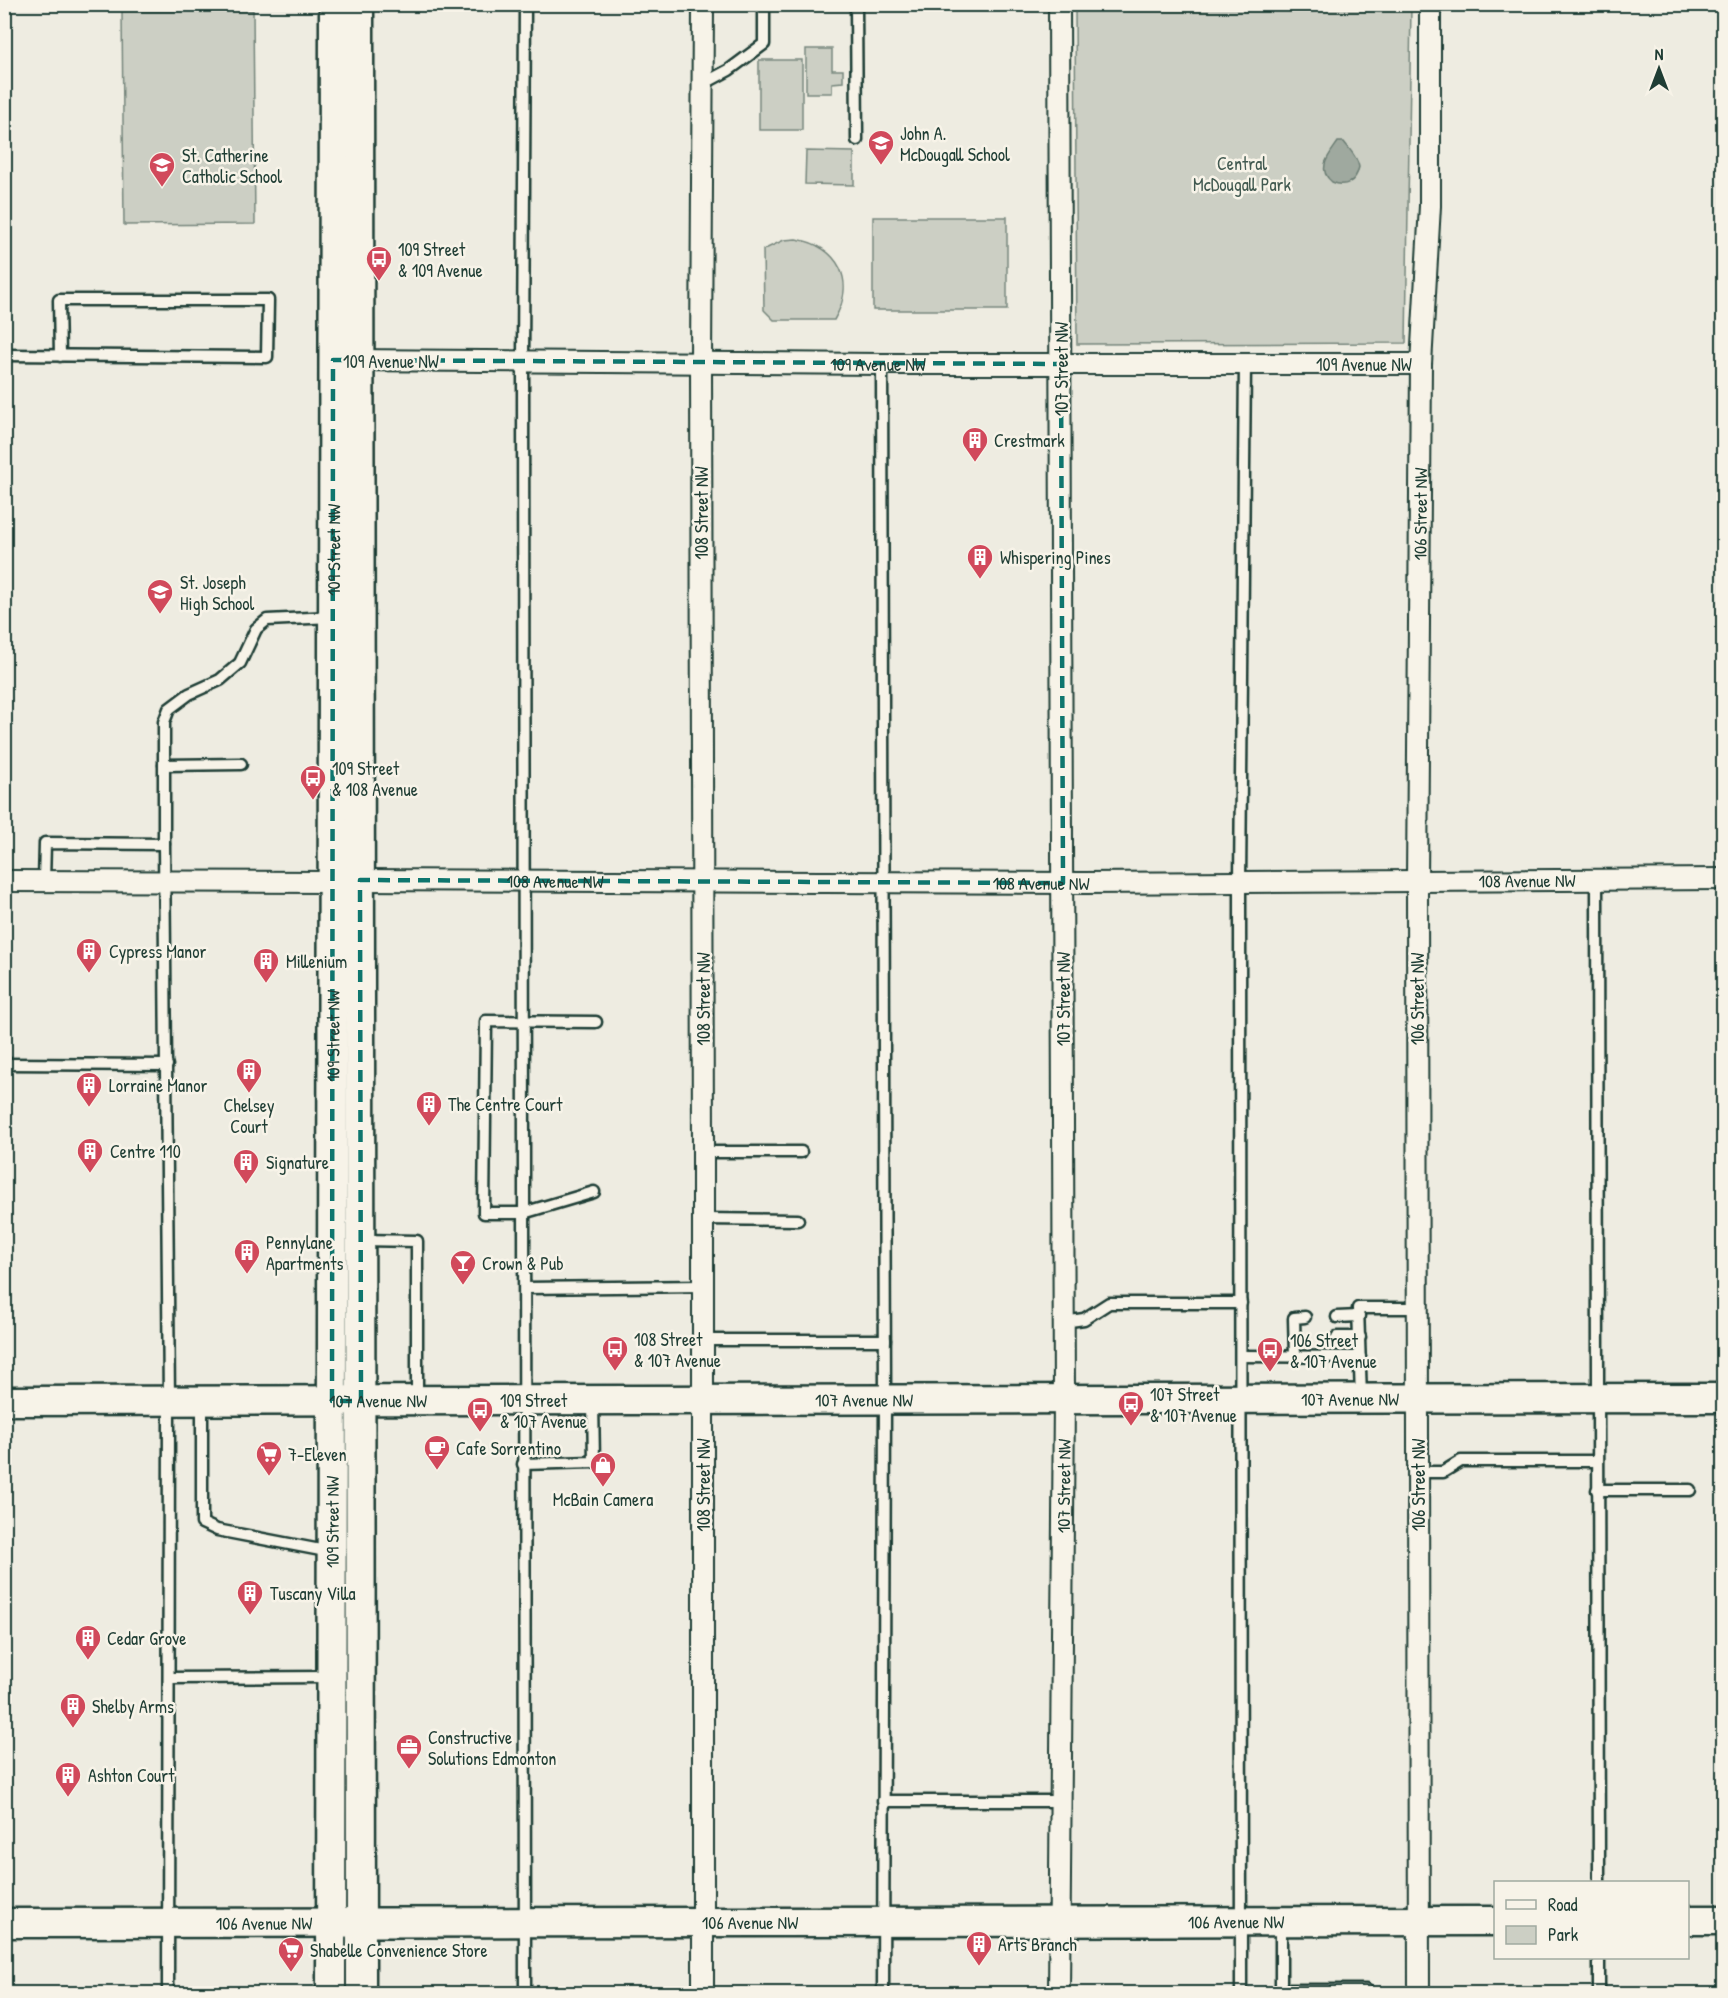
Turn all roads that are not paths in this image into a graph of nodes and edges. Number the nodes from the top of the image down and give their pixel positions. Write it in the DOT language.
graph roads {
  1 [pos="334,4"];
  2 [pos="358,4"];
  3 [pos="525,4"];
  4 [pos="703,4"];
  5 [pos="764,4"];
  6 [pos="856,4"];
  7 [pos="1059,4"];
  8 [pos="1430,4"];
  9 [pos="703,84"];
  10 [pos="857,140"];
  11 [pos="4,356"];
  12 [pos="60,356"];
  13 [pos="346,360"];
  14 [pos="523,362"];
  15 [pos="701,363"];
  16 [pos="882,364"];
  17 [pos="1061,364"];
  18 [pos="1245,364"];
  19 [pos="1421,364"];
  20 [pos="333,616"];
  21 [pos="241,764"];
  22 [pos="164,765"];
  23 [pos="164,844"];
  24 [pos="1724,879"];
  25 [pos="1597,880"];
  26 [pos="4,881"];
  27 [pos="346,881"];
  28 [pos="525,881"];
  29 [pos="702,881"];
  30 [pos="1417,881"];
  31 [pos="44,882"];
  32 [pos="166,882"];
  33 [pos="883,882"];
  34 [pos="1240,882"];
  35 [pos="1063,883"];
  36 [pos="523,1022"];
  37 [pos="596,1022"];
  38 [pos="4,1064"];
  39 [pos="167,1065"];
  40 [pos="703,1152"];
  41 [pos="801,1152"];
  42 [pos="594,1192"];
  43 [pos="523,1213"];
  44 [pos="703,1219"];
  45 [pos="798,1220"];
  46 [pos="360,1240"];
  47 [pos="703,1286"];
  48 [pos="525,1288"];
  49 [pos="1241,1303"];
  50 [pos="1418,1308"];
  51 [pos="1359,1316"];
  52 [pos="1305,1317"];
  53 [pos="1337,1317"];
  54 [pos="1063,1322"];
  55 [pos="1337,1337"];
  56 [pos="1359,1337"];
  57 [pos="703,1340"];
  58 [pos="885,1340"];
  59 [pos="1241,1356"];
  60 [pos="1295,1357"];
  61 [pos="1360,1357"];
  62 [pos="1724,1398"];
  63 [pos="1361,1399"];
  64 [pos="1418,1399"];
  65 [pos="1597,1399"];
  66 [pos="523,1400"];
  67 [pos="593,1400"];
  68 [pos="703,1400"];
  69 [pos="885,1400"];
  70 [pos="1064,1400"];
  71 [pos="1240,1400"];
  72 [pos="4,1401"];
  73 [pos="169,1401"];
  74 [pos="202,1401"];
  75 [pos="332,1401"];
  76 [pos="361,1401"];
  77 [pos="417,1401"];
  78 [pos="1597,1461"];
  79 [pos="523,1464"];
  80 [pos="1418,1472"];
  81 [pos="1597,1490"];
  82 [pos="1690,1490"];
  83 [pos="332,1552"];
  84 [pos="331,1677"];
  85 [pos="169,1678"];
  86 [pos="883,1801"];
  87 [pos="1060,1801"];
  88 [pos="1599,1881"];
  89 [pos="1689,1920"];
  90 [pos="1724,1920"];
  91 [pos="1419,1921"];
  92 [pos="1494,1921"];
  93 [pos="168,1922"];
  94 [pos="331,1922"];
  95 [pos="702,1922"];
  96 [pos="882,1922"];
  97 [pos="1059,1922"];
  98 [pos="1241,1922"];
  99 [pos="1281,1922"];
  100 [pos="4,1923"];
  101 [pos="361,1923"];
  102 [pos="526,1923"];
  103 [pos="1599,1959"];
  104 [pos="1366,1990"];
  105 [pos="1281,1992"];
  106 [pos="168,1994"];
  107 [pos="331,1994"];
  108 [pos="361,1994"];
  109 [pos="525,1994"];
  110 [pos="703,1994"];
  111 [pos="883,1994"];
  112 [pos="1059,1994"];
  113 [pos="1241,1994"];
  114 [pos="1419,1994"];
  115 [pos="1599,1994"];
  1 -- 13 [label="main road, 109 Street NW"];
  2 -- 13 [label="main road, 109 Street NW"];
  3 -- 14 [label="lane"];
  4 -- 9 [label="street, 108 Street NW"];
  5 -- 9 [label="lane"];
  6 -- 10 [label="lane"];
  7 -- 17 [label="street, 107 Street NW"];
  8 -- 19 [label="street, 106 Street NW"];
  9 -- 15 [label="street, 108 Street NW"];
  11 -- 12 [label="lane"];
  12 -- 12 [label="lane"];
  13 -- 14 [label="street, 109 Avenue NW"];
  13 -- 20 [label="main road, 109 Street NW"];
  13 -- 27 [label="main road, 109 Street NW"];
  14 -- 15 [label="street, 109 Avenue NW"];
  14 -- 28 [label="lane"];
  15 -- 16 [label="street, 109 Avenue NW"];
  15 -- 29 [label="street, 108 Street NW"];
  16 -- 17 [label="street, 109 Avenue NW"];
  16 -- 33 [label="lane"];
  17 -- 18 [label="street, 109 Avenue NW"];
  17 -- 35 [label="street, 107 Street NW"];
  18 -- 19 [label="street, 109 Avenue NW"];
  18 -- 34 [label="lane"];
  19 -- 30 [label="street, 106 Street NW"];
  20 -- 22 [label="lane"];
  20 -- 27 [label="main road, 109 Street NW"];
  21 -- 22 [label="lane"];
  22 -- 23 [label="lane"];
  23 -- 31 [label="lane"];
  23 -- 32 [label="lane"];
  24 -- 25 [label="street, 108 Avenue NW"];
  25 -- 30 [label="street, 108 Avenue NW"];
  25 -- 65 [label="lane"];
  26 -- 31 [label="street, 108 Avenue NW"];
  27 -- 28 [label="street, 108 Avenue NW"];
  27 -- 32 [label="street, 108 Avenue NW"];
  27 -- 46 [label="main road, 109 Street NW"];
  27 -- 75 [label="main road, 109 Street NW"];
  28 -- 29 [label="street, 108 Avenue NW"];
  28 -- 36 [label="lane"];
  29 -- 33 [label="street, 108 Avenue NW"];
  29 -- 40 [label="street, 108 Street NW"];
  30 -- 34 [label="street, 108 Avenue NW"];
  30 -- 50 [label="street, 106 Street NW"];
  31 -- 32 [label="street, 108 Avenue NW"];
  32 -- 39 [label="lane"];
  33 -- 35 [label="street, 108 Avenue NW"];
  33 -- 58 [label="lane"];
  34 -- 35 [label="street, 108 Avenue NW"];
  34 -- 49 [label="lane"];
  35 -- 54 [label="street, 107 Street NW"];
  36 -- 37 [label="lane"];
  36 -- 43 [label="lane"];
  36 -- 43 [label="lane"];
  38 -- 39 [label="lane"];
  39 -- 73 [label="lane"];
  40 -- 41 [label="lane"];
  40 -- 44 [label="street, 108 Street NW"];
  42 -- 43 [label="lane"];
  43 -- 48 [label="lane"];
  44 -- 45 [label="lane"];
  44 -- 47 [label="street, 108 Street NW"];
  46 -- 76 [label="main road, 109 Street NW"];
  46 -- 77 [label="lane"];
  47 -- 48 [label="lane"];
  47 -- 57 [label="street, 108 Street NW"];
  48 -- 66 [label="lane"];
  49 -- 54 [label="lane"];
  49 -- 59 [label="lane"];
  50 -- 51 [label="lane"];
  50 -- 64 [label="street, 106 Street NW"];
  51 -- 53 [label="lane"];
  51 -- 56 [label="lane"];
  52 -- 60 [label="lane"];
  54 -- 70 [label="street, 107 Street NW"];
  55 -- 56 [label="lane"];
  56 -- 61 [label="lane"];
  57 -- 58 [label="lane"];
  57 -- 68 [label="street, 108 Street NW"];
  58 -- 69 [label="lane"];
  59 -- 60 [label="lane"];
  59 -- 71 [label="lane"];
  60 -- 61 [label="lane"];
  61 -- 63 [label="lane"];
  62 -- 65 [label="main road, 107 Avenue NW"];
  63 -- 64 [label="main road, 107 Avenue NW"];
  63 -- 71 [label="main road, 107 Avenue NW"];
  64 -- 65 [label="main road, 107 Avenue NW"];
  64 -- 80 [label="street, 106 Street NW"];
  65 -- 78 [label="lane"];
  66 -- 67 [label="main road, 107 Avenue NW"];
  66 -- 77 [label="main road, 107 Avenue NW"];
  66 -- 79 [label="lane"];
  67 -- 68 [label="main road, 107 Avenue NW"];
  67 -- 79 [label="lane"];
  68 -- 69 [label="main road, 107 Avenue NW"];
  68 -- 95 [label="street, 108 Street NW"];
  69 -- 70 [label="main road, 107 Avenue NW"];
  69 -- 86 [label="lane"];
  70 -- 71 [label="main road, 107 Avenue NW"];
  70 -- 87 [label="street, 107 Street NW"];
  71 -- 98 [label="lane"];
  72 -- 73 [label="main road, 107 Avenue NW"];
  73 -- 74 [label="main road, 107 Avenue NW"];
  73 -- 85 [label="lane"];
  74 -- 75 [label="main road, 107 Avenue NW"];
  74 -- 83 [label="lane"];
  75 -- 76 [label="main road, 107 Avenue NW"];
  75 -- 83 [label="main road, 109 Street NW"];
  76 -- 77 [label="main road, 107 Avenue NW"];
  76 -- 101 [label="main road, 109 Street NW"];
  78 -- 80 [label="lane"];
  78 -- 81 [label="lane"];
  79 -- 102 [label="lane"];
  80 -- 91 [label="street, 106 Street NW"];
  81 -- 82 [label="lane"];
  81 -- 88 [label="lane"];
  83 -- 84 [label="main road, 109 Street NW"];
  84 -- 85 [label="lane"];
  84 -- 94 [label="main road, 109 Street NW"];
  85 -- 93 [label="lane"];
  86 -- 87 [label="lane"];
  86 -- 96 [label="lane"];
  87 -- 97 [label="street, 107 Street NW"];
  89 -- 90 [label="main road"];
  91 -- 92 [label="main road, 106 Avenue NW"];
  91 -- 99 [label="main road, 106 Avenue NW"];
  91 -- 114 [label="street, 106 Street NW"];
  93 -- 94 [label="main road, 106 Avenue NW"];
  93 -- 100 [label="main road, 106 Avenue NW"];
  93 -- 106 [label="lane"];
  94 -- 101 [label="main road, 106 Avenue NW"];
  94 -- 107 [label="main road, 109 Street NW"];
  95 -- 96 [label="main road, 106 Avenue NW"];
  95 -- 102 [label="main road, 106 Avenue NW"];
  95 -- 110 [label="street, 108 Street NW"];
  96 -- 97 [label="main road, 106 Avenue NW"];
  96 -- 111 [label="lane"];
  97 -- 98 [label="main road, 106 Avenue NW"];
  97 -- 112 [label="street, 107 Street NW"];
  98 -- 99 [label="main road, 106 Avenue NW"];
  98 -- 113 [label="lane"];
  99 -- 105 [label="lane"];
  101 -- 102 [label="main road, 106 Avenue NW"];
  101 -- 108 [label="main road, 109 Street NW"];
  102 -- 109 [label="lane"];
  103 -- 115 [label="lane"];
  104 -- 105 [label="lane"];
}
